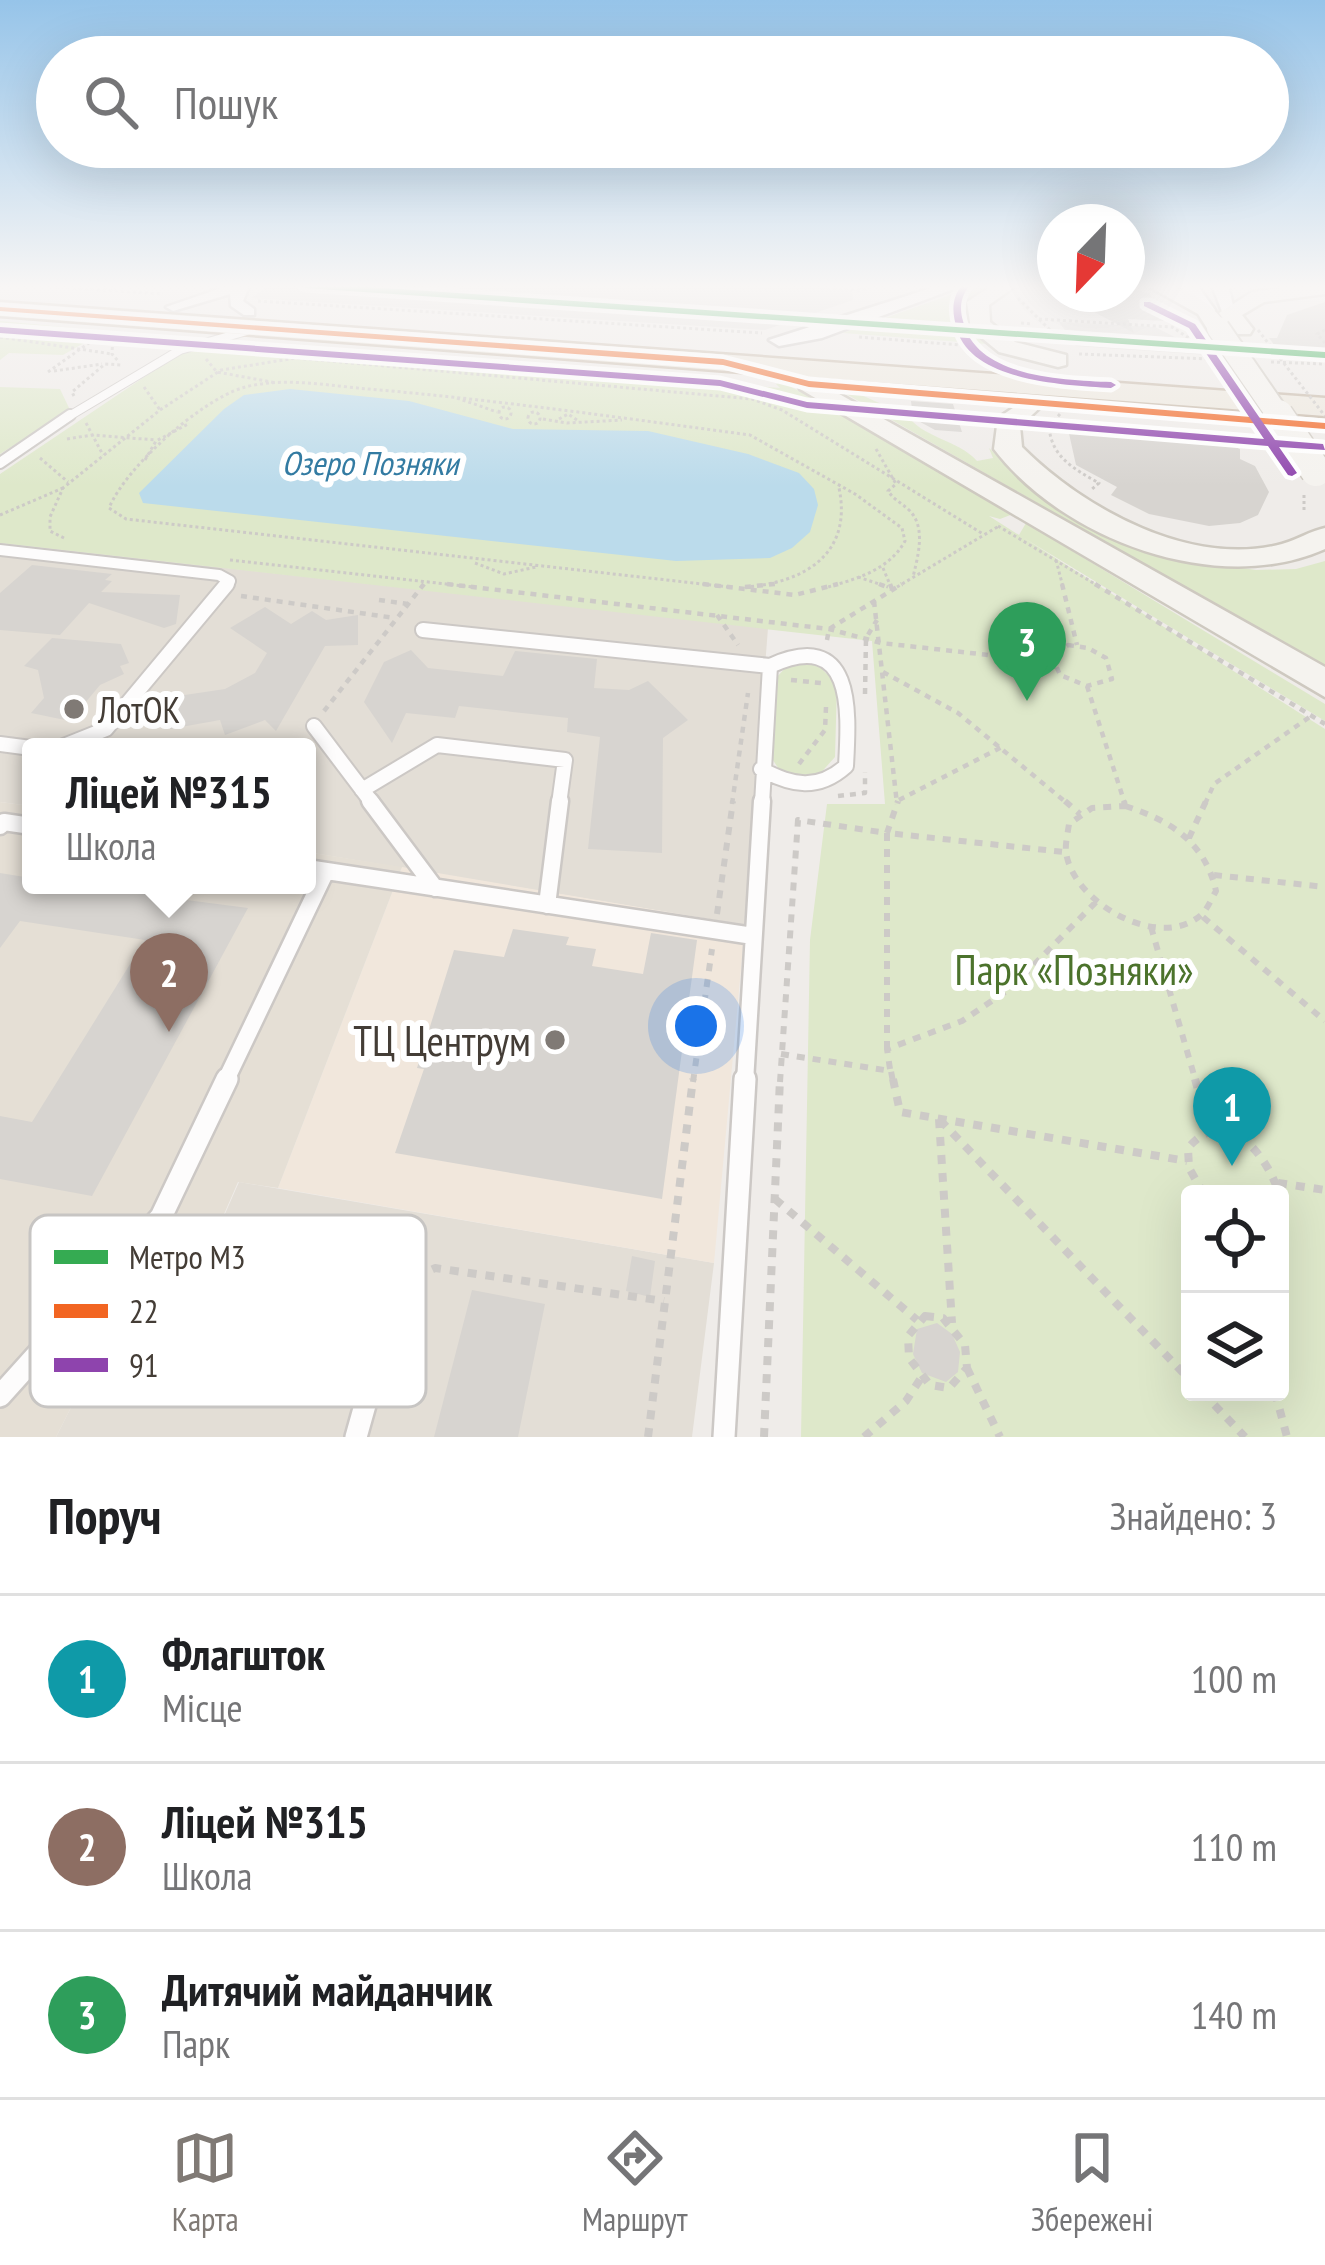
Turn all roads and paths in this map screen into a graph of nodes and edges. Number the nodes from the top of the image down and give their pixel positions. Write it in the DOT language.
graph roads {
  1 [pos="74,352"];
  2 [pos="104,352"];
  3 [pos="167,352"];
  4 [pos="173,352"];
  5 [pos="184,352"];
  6 [pos="705,352"];
  7 [pos="729,352"];
  8 [pos="1033,352"];
  9 [pos="1048,352"];
  10 [pos="1210,352"];
  11 [pos="1243,352"];
  12 [pos="1249,352"];
  13 [pos="1256,352"];
  14 [pos="112,354"];
  15 [pos="723,354"];
  16 [pos="1064,354"];
  17 [pos="166,355"];
  18 [pos="209,361"];
  19 [pos="1262,361"];
  20 [pos="105,364"];
  21 [pos="1325,364"];
  22 [pos="229,371"];
  23 [pos="217,372"];
  24 [pos="1325,379"];
  25 [pos="279,384"];
  26 [pos="809,384"];
  27 [pos="1325,390"];
  28 [pos="448,395"];
  29 [pos="1325,407"];
  30 [pos="1046,408"];
  31 [pos="1325,416"];
  32 [pos="640,420"];
  33 [pos="192,422"];
  34 [pos="1325,426"];
  35 [pos="125,437"];
  36 [pos="156,440"];
  37 [pos="1325,442"];
  38 [pos="28,446"];
  39 [pos="877,449"];
  40 [pos="145,460"];
  41 [pos="0,463"];
  42 [pos="1321,477"];
  43 [pos="69,483"];
  44 [pos="896,484"];
  45 [pos="64,488"];
  46 [pos="839,488"];
  47 [pos="1087,489"];
  48 [pos="0,515"];
  49 [pos="1015,518"];
  50 [pos="998,526"];
  51 [pos="983,534"];
  52 [pos="1325,537"];
  53 [pos="77,541"];
  54 [pos="0,550"];
  55 [pos="212,558"];
  56 [pos="471,560"];
  57 [pos="1056,560"];
  58 [pos="542,565"];
  59 [pos="883,568"];
  60 [pos="501,574"];
  61 [pos="855,577"];
  62 [pos="913,577"];
  63 [pos="426,582"];
  64 [pos="733,588"];
  65 [pos="892,589"];
  66 [pos="494,590"];
  67 [pos="223,593"];
  68 [pos="379,600"];
  69 [pos="874,602"];
  70 [pos="408,604"];
  71 [pos="717,615"];
  72 [pos="395,619"];
  73 [pos="829,629"];
  74 [pos="422,630"];
  75 [pos="881,643"];
  76 [pos="1077,645"];
  77 [pos="823,659"];
  78 [pos="1051,662"];
  79 [pos="752,664"];
  80 [pos="770,666"];
  81 [pos="883,672"];
  82 [pos="1325,684"];
  83 [pos="1088,686"];
  84 [pos="1311,716"];
  85 [pos="1325,724"];
  86 [pos="314,726"];
  87 [pos="84,738"];
  88 [pos="1004,746"];
  89 [pos="761,769"];
  90 [pos="362,790"];
  91 [pos="899,800"];
  92 [pos="1125,806"];
  93 [pos="1079,814"];
  94 [pos="887,833"];
  95 [pos="1189,838"];
  96 [pos="1064,852"];
  97 [pos="316,870"];
  98 [pos="1214,875"];
  99 [pos="1325,886"];
  100 [pos="435,888"];
  101 [pos="305,894"];
  102 [pos="1096,901"];
  103 [pos="547,904"];
  104 [pos="1203,917"];
  105 [pos="1151,926"];
  106 [pos="715,931"];
  107 [pos="753,936"];
  108 [pos="1325,1021"];
  109 [pos="886,1049"];
  110 [pos="781,1054"];
  111 [pos="891,1071"];
  112 [pos="939,1119"];
  113 [pos="1209,1129"];
  114 [pos="1187,1161"];
  115 [pos="1277,1183"];
  116 [pos="1199,1185"];
  117 [pos="1325,1190"];
  118 [pos="774,1198"];
  119 [pos="162,1215"];
  120 [pos="426,1272"];
  121 [pos="665,1301"];
  122 [pos="917,1320"];
  123 [pos="952,1325"];
  124 [pos="30,1363"];
  125 [pos="967,1368"];
  126 [pos="1181,1371"];
  127 [pos="921,1378"];
  128 [pos="0,1396"];
  129 [pos="1211,1401"];
  130 [pos="1278,1401"];
  131 [pos="364,1407"];
  132 [pos="356,1437"];
  133 [pos="648,1437"];
  134 [pos="724,1437"];
  135 [pos="764,1437"];
  136 [pos="864,1437"];
  137 [pos="1000,1437"];
  138 [pos="1245,1437"];
  139 [pos="1287,1437"];
  1 -- 20 [label="path"];
  2 -- 14 [label="path"];
  3 -- 17 [label="lane"];
  4 -- 17 [label="lane"];
  5 -- 18 [label="path"];
  6 -- 15 [label="highway"];
  7 -- 15 [label="highway"];
  8 -- 16 [label="highway"];
  9 -- 16 [label="main road"];
  10 -- 16 [label="path"];
  11 -- 42 [label="main road, bridge"];
  12 -- 37 [label="main road"];
  13 -- 31 [label="path, bridge"];
  15 -- 26 [label="highway"];
  15 -- 27 [label="highway"];
  15 -- 29 [label="highway"];
  16 -- 24 [label="highway"];
  17 -- 38 [label="lane"];
  18 -- 22 [label="path"];
  18 -- 23 [label="path"];
  19 -- 21 [label="path"];
  22 -- 23 [label="path"];
  22 -- 25 [label="path"];
  22 -- 44 [label="path"];
  23 -- 35 [label="path"];
  25 -- 28 [label="path"];
  25 -- 33 [label="path"];
  26 -- 30 [label="highway"];
  26 -- 82 [label="main road"];
  28 -- 32 [label="path"];
  28 -- 32 [label="path"];
  30 -- 34 [label="highway"];
  30 -- 47 [label="path"];
  30 -- 52 [label="main road"];
  32 -- 46 [label="path"];
  33 -- 36 [label="path"];
  33 -- 40 [label="path"];
  35 -- 36 [label="path"];
  35 -- 38 [label="path"];
  35 -- 43 [label="path"];
  36 -- 40 [label="path"];
  38 -- 41 [label="lane"];
  38 -- 43 [label="path"];
  39 -- 44 [label="path"];
  40 -- 56 [label="path"];
  43 -- 45 [label="path"];
  44 -- 51 [label="path"];
  44 -- 62 [label="path"];
  45 -- 48 [label="path"];
  45 -- 53 [label="path"];
  46 -- 59 [label="path"];
  46 -- 64 [label="path"];
  49 -- 50 [label="path"];
  50 -- 51 [label="path"];
  50 -- 57 [label="path"];
  51 -- 62 [label="path"];
  54 -- 67 [label="lane"];
  55 -- 63 [label="path"];
  56 -- 58 [label="path"];
  56 -- 60 [label="path"];
  57 -- 76 [label="path"];
  57 -- 84 [label="path"];
  58 -- 60 [label="path"];
  58 -- 64 [label="path"];
  59 -- 61 [label="path"];
  59 -- 65 [label="path"];
  60 -- 66 [label="path"];
  61 -- 64 [label="path"];
  61 -- 65 [label="path"];
  62 -- 65 [label="path"];
  63 -- 66 [label="path"];
  63 -- 70 [label="path"];
  65 -- 69 [label="path"];
  66 -- 71 [label="path"];
  67 -- 72 [label="path"];
  67 -- 87 [label="lane"];
  68 -- 70 [label="path"];
  69 -- 73 [label="path"];
  69 -- 75 [label="path"];
  70 -- 72 [label="path"];
  71 -- 73 [label="path"];
  71 -- 79 [label="path"];
  72 -- 86 [label="path"];
  73 -- 75 [label="path"];
  73 -- 77 [label="path"];
  74 -- 79 [label="lane"];
  75 -- 78 [label="path"];
  75 -- 81 [label="path"];
  76 -- 78 [label="path"];
  76 -- 83 [label="path"];
  77 -- 80 [label="lane"];
  77 -- 89 [label="lane"];
  78 -- 83 [label="path"];
  79 -- 80 [label="lane"];
  79 -- 106 [label="path"];
  80 -- 89 [label="lane"];
  81 -- 88 [label="path"];
  81 -- 91 [label="path"];
  83 -- 92 [label="path"];
  84 -- 85 [label="path"];
  84 -- 95 [label="path"];
  86 -- 90 [label="lane"];
  88 -- 91 [label="path"];
  88 -- 93 [label="path"];
  89 -- 107 [label="lane"];
  90 -- 100 [label="lane"];
  90 -- 103 [label="lane"];
  91 -- 94 [label="path"];
  92 -- 93 [label="path"];
  92 -- 95 [label="path"];
  93 -- 96 [label="path"];
  94 -- 96 [label="path"];
  94 -- 109 [label="path"];
  94 -- 110 [label="path"];
  95 -- 98 [label="path"];
  96 -- 102 [label="path"];
  97 -- 100 [label="lane"];
  98 -- 99 [label="path"];
  98 -- 104 [label="path"];
  100 -- 103 [label="lane"];
  101 -- 119 [label="lane"];
  102 -- 105 [label="path"];
  102 -- 109 [label="path"];
  103 -- 106 [label="lane"];
  104 -- 105 [label="path"];
  104 -- 108 [label="path"];
  105 -- 113 [label="path"];
  106 -- 107 [label="lane"];
  106 -- 121 [label="path"];
  107 -- 134 [label="lane"];
  109 -- 111 [label="path"];
  110 -- 111 [label="path"];
  110 -- 118 [label="path"];
  111 -- 112 [label="path"];
  112 -- 114 [label="path"];
  112 -- 123 [label="path"];
  112 -- 126 [label="path"];
  113 -- 114 [label="path"];
  113 -- 115 [label="path"];
  114 -- 116 [label="path"];
  115 -- 117 [label="path"];
  118 -- 122 [label="path"];
  118 -- 135 [label="path"];
  120 -- 121 [label="path"];
  121 -- 133 [label="path"];
  122 -- 123 [label="path"];
  122 -- 127 [label="path"];
  123 -- 125 [label="path"];
  124 -- 128 [label="lane"];
  125 -- 127 [label="path"];
  125 -- 137 [label="path"];
  127 -- 136 [label="path"];
  129 -- 138 [label="path"];
  130 -- 139 [label="path"];
  131 -- 132 [label="lane"];
}
